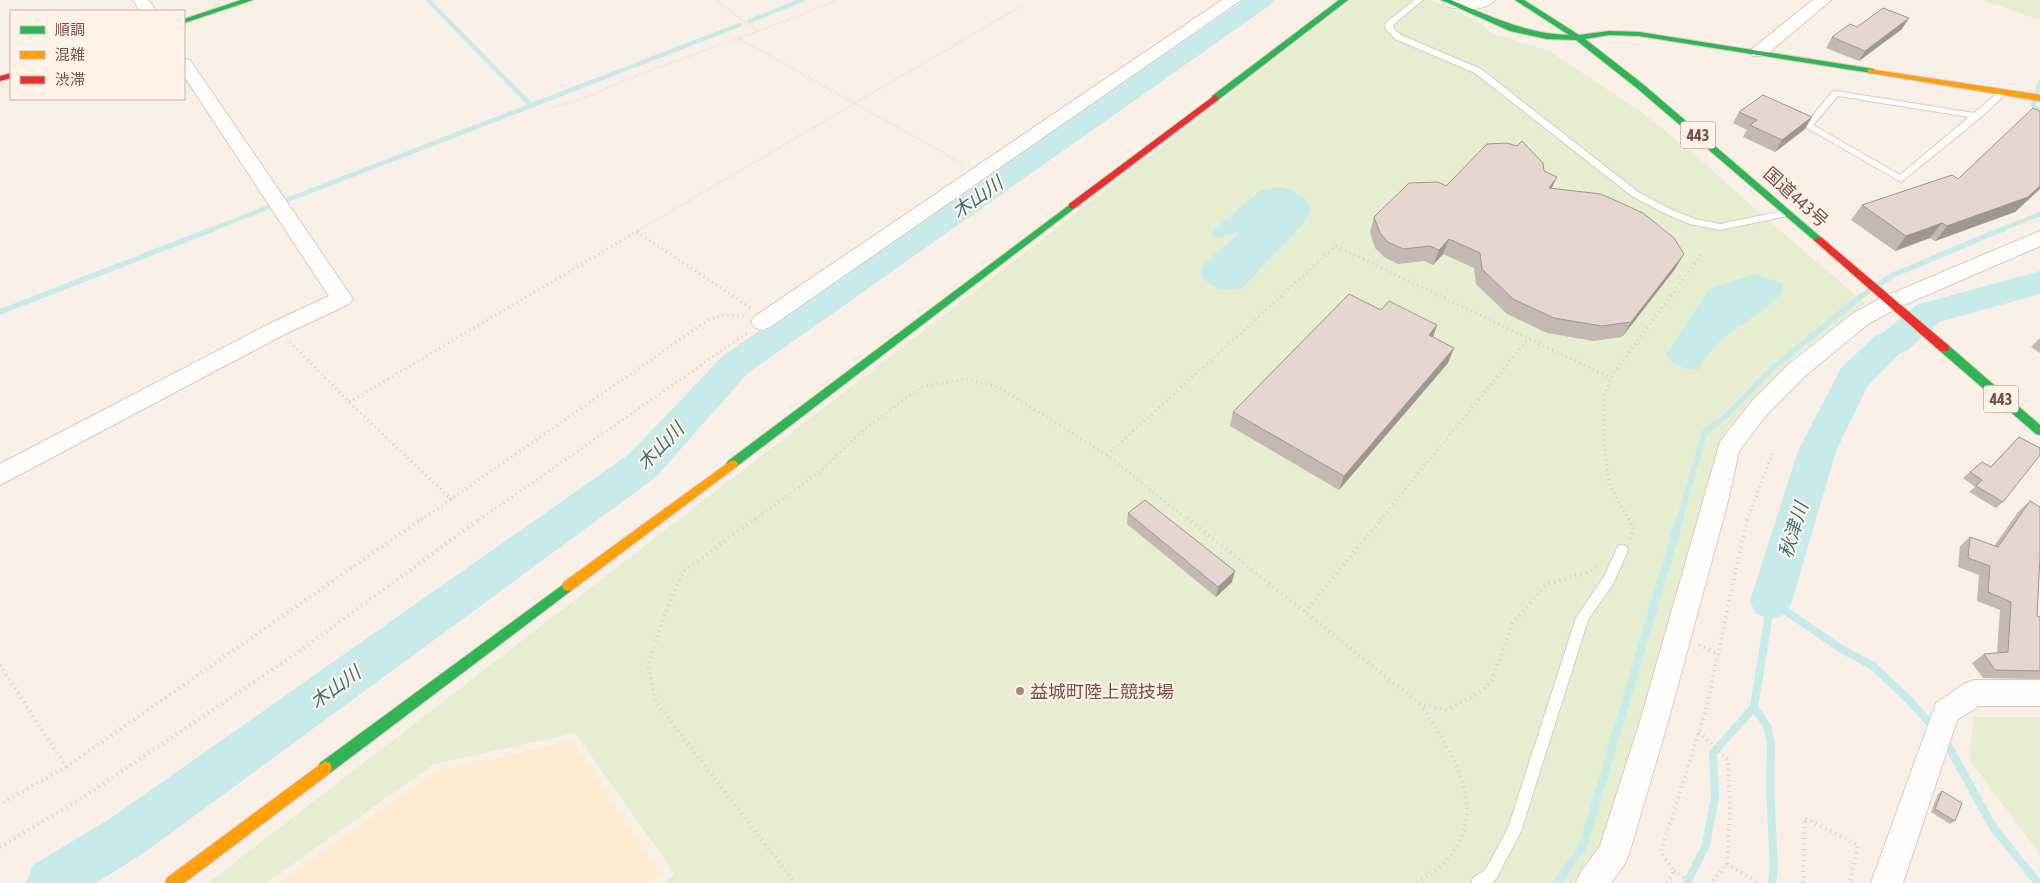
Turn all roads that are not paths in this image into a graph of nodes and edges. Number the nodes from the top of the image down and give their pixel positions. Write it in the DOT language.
graph roads {
  1 [pos="249,0"];
  2 [pos="1233,0"];
  3 [pos="1344,0"];
  4 [pos="1419,0"];
  5 [pos="1487,0"];
  6 [pos="1519,0"];
  7 [pos="1823,0"];
  8 [pos="1449,2"];
  9 [pos="185,21"];
  10 [pos="1578,38"];
  11 [pos="1758,52"];
  12 [pos="185,65"];
  13 [pos="2004,92"];
  14 [pos="2040,98"];
  15 [pos="1977,116"];
  16 [pos="1787,213"];
  17 [pos="2040,238"];
  18 [pos="1884,298"];
  19 [pos="762,322"];
  20 [pos="2040,431"];
  21 [pos="0,475"];
  22 [pos="1622,550"];
  23 [pos="2040,694"];
  24 [pos="172,883"];
  25 [pos="1478,883"];
  26 [pos="1592,883"];
  27 [pos="1887,883"];
  1 -- 9 [label="main road"];
  2 -- 19 [label="street"];
  3 -- 24 [label="main road"];
  4 -- 16 [label="lane"];
  5 -- 8 [label="street"];
  6 -- 10 [label="main road, 国道443号 / 443"];
  7 -- 11 [label="street"];
  8 -- 10 [label="main road"];
  10 -- 11 [label="main road"];
  10 -- 16 [label="main road, 国道443号 / 443"];
  11 -- 13 [label="main road"];
  12 -- 21 [label="street"];
  13 -- 14 [label="main road"];
  13 -- 15 [label="lane"];
  15 -- 15 [label="lane"];
  16 -- 18 [label="main road, 国道443号 / 443"];
  17 -- 18 [label="street"];
  18 -- 20 [label="main road, 国道443号 / 443"];
  18 -- 26 [label="street"];
  22 -- 25 [label="lane"];
  23 -- 27 [label="street"];
}
